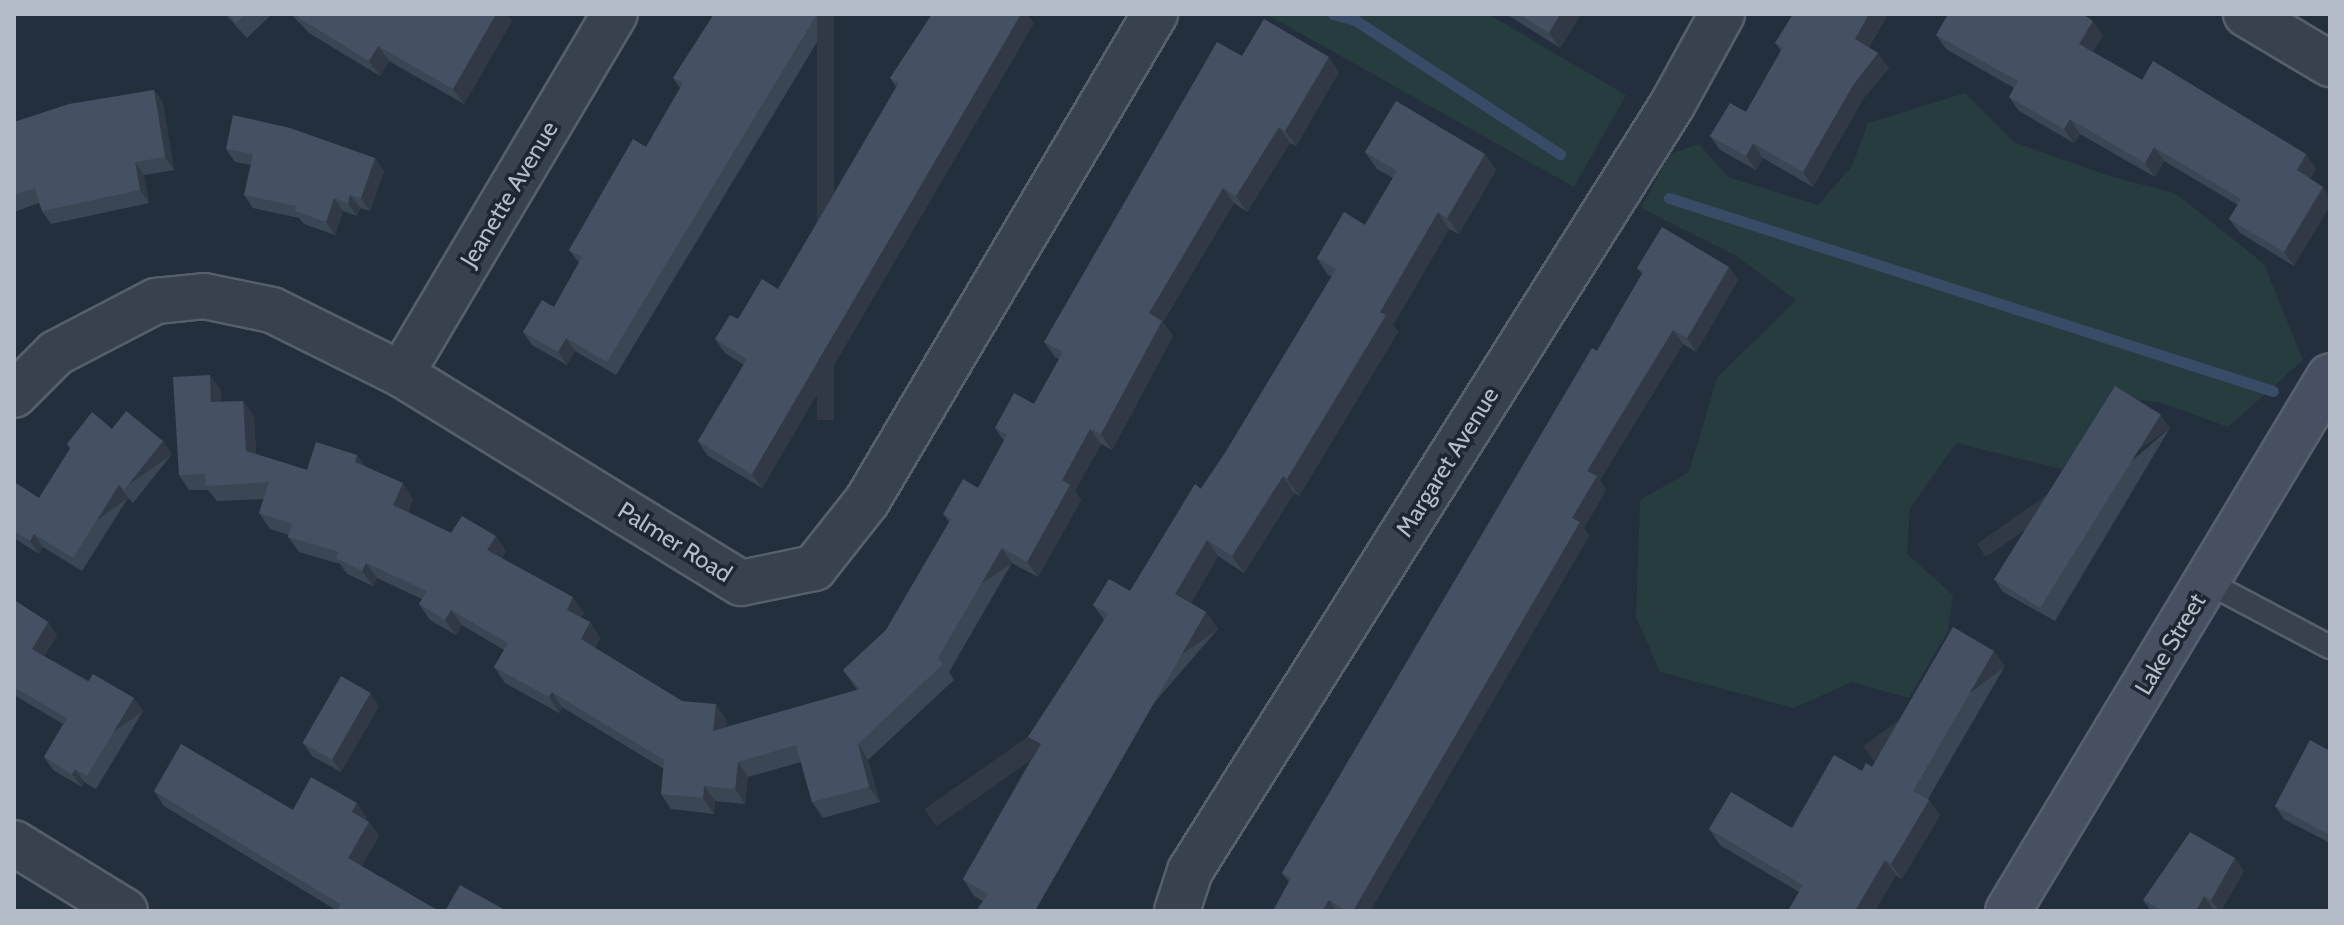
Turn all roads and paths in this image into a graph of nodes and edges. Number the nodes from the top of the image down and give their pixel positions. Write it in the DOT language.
graph roads {
  1 [pos="615,14"];
  2 [pos="1155,14"];
  3 [pos="1722,14"];
  4 [pos="2246,14"];
  5 [pos="2330,64"];
  6 [pos="401,374"];
  7 [pos="2330,376"];
  8 [pos="14,395"];
  9 [pos="2207,582"];
  10 [pos="2330,647"];
  11 [pos="14,843"];
  12 [pos="125,911"];
  13 [pos="1177,911"];
  14 [pos="2008,911"];
  1 -- 6 [label="street, Jeanette Avenue"];
  2 -- 6 [label="street, Palmer Road"];
  3 -- 13 [label="street, Margaret Avenue"];
  4 -- 5 [label="street"];
  6 -- 8 [label="street, Palmer Road"];
  7 -- 9 [label="street, Lake Street"];
  9 -- 10 [label="lane"];
  9 -- 14 [label="street, Lake Street"];
  11 -- 12 [label="street"];
}
